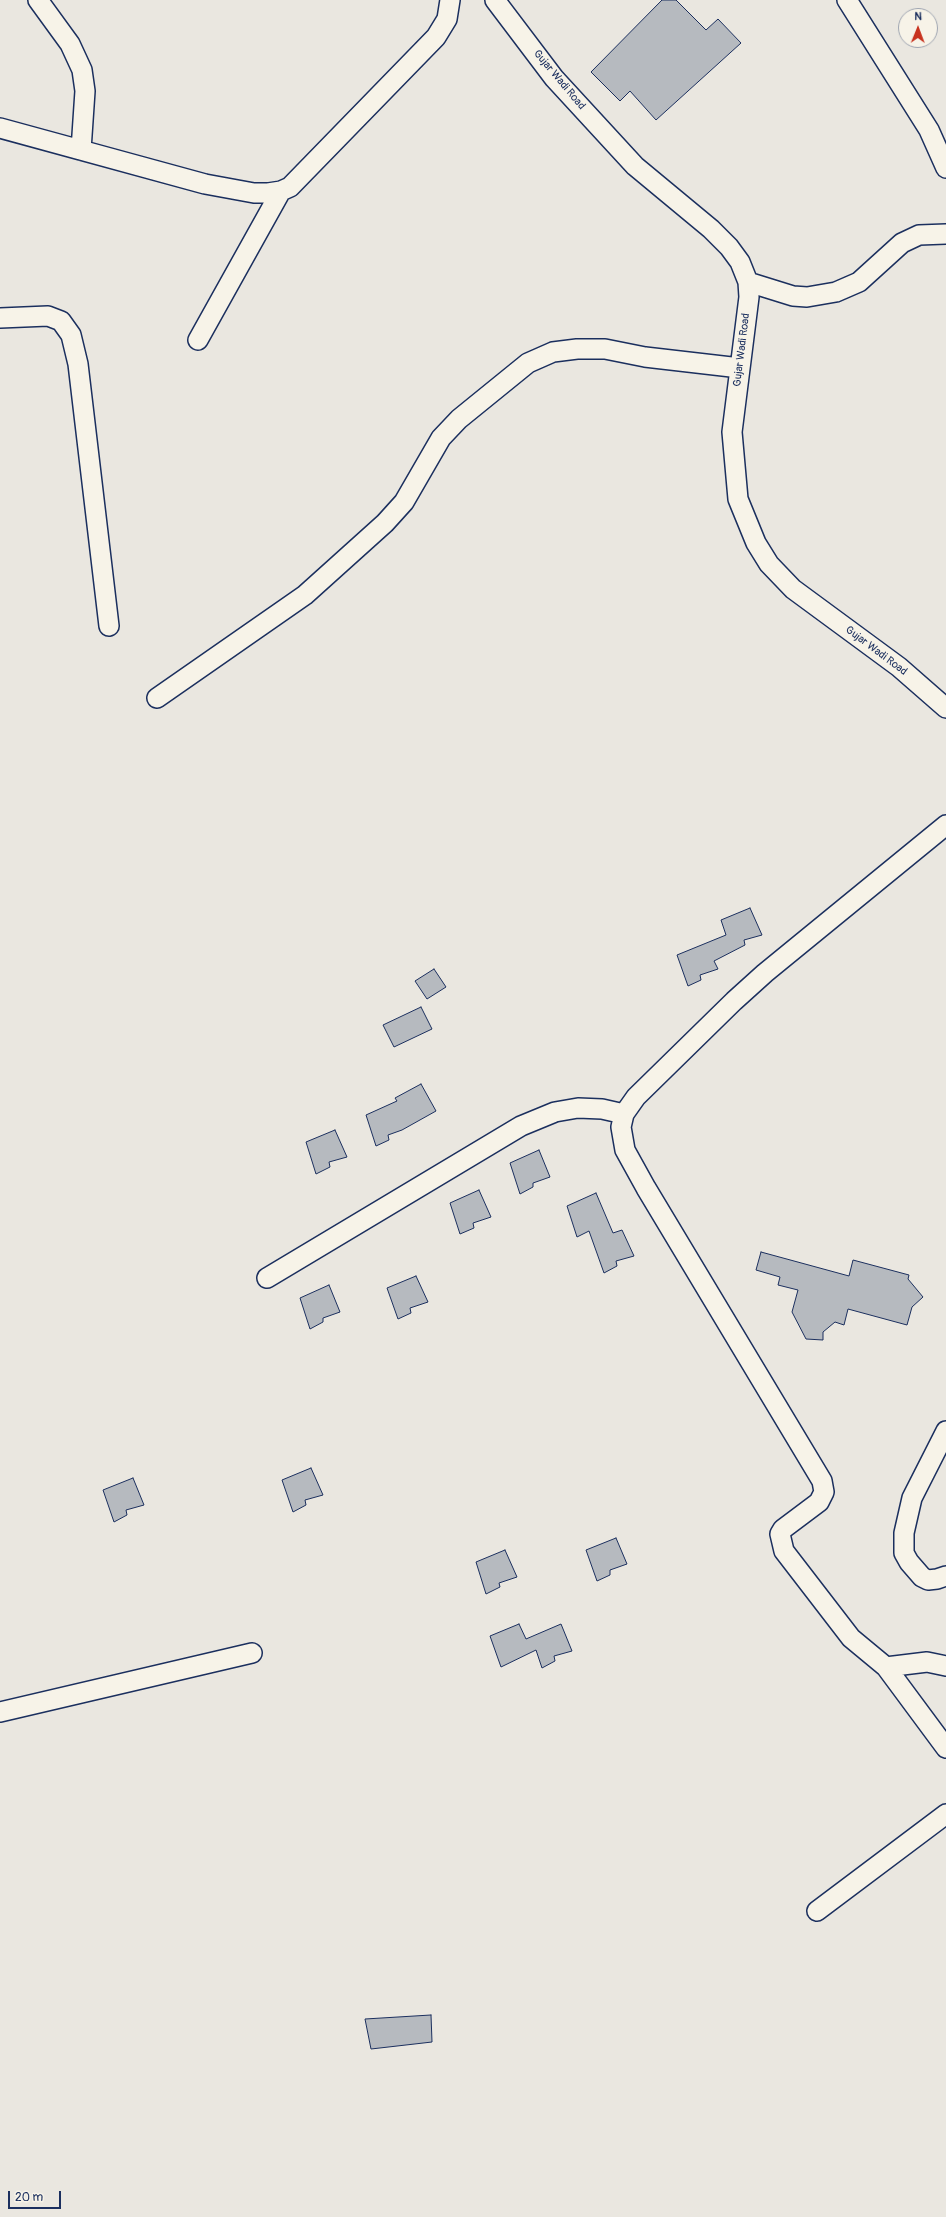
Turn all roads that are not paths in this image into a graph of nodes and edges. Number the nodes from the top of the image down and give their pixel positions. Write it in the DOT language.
graph roads {
  1 [pos="450,0"];
  2 [pos="495,0"];
  3 [pos="847,0"];
  4 [pos="44,3"];
  5 [pos="0,128"];
  6 [pos="81,150"];
  7 [pos="946,168"];
  8 [pos="281,191"];
  9 [pos="946,234"];
  10 [pos="748,282"];
  11 [pos="0,318"];
  12 [pos="198,340"];
  13 [pos="740,368"];
  14 [pos="109,626"];
  15 [pos="157,698"];
  16 [pos="946,708"];
  17 [pos="946,824"];
  18 [pos="624,1114"];
  19 [pos="267,1278"];
  20 [pos="946,1431"];
  21 [pos="946,1576"];
  22 [pos="252,1653"];
  23 [pos="946,1666"];
  24 [pos="886,1667"];
  25 [pos="0,1712"];
  26 [pos="946,1748"];
  27 [pos="946,1814"];
  28 [pos="817,1911"];
  1 -- 8 [label="street"];
  2 -- 10 [label="street, Gujar Wadi Road"];
  3 -- 7 [label="street"];
  4 -- 6 [label="street"];
  5 -- 6 [label="street"];
  6 -- 8 [label="street"];
  8 -- 12 [label="street"];
  9 -- 10 [label="street"];
  10 -- 13 [label="street, Gujar Wadi Road"];
  11 -- 14 [label="street"];
  13 -- 15 [label="street"];
  13 -- 16 [label="street, Gujar Wadi Road"];
  17 -- 18 [label="street"];
  18 -- 19 [label="street"];
  18 -- 24 [label="street"];
  20 -- 21 [label="street"];
  22 -- 25 [label="street"];
  23 -- 24 [label="street"];
  24 -- 26 [label="street"];
  27 -- 28 [label="street"];
}
